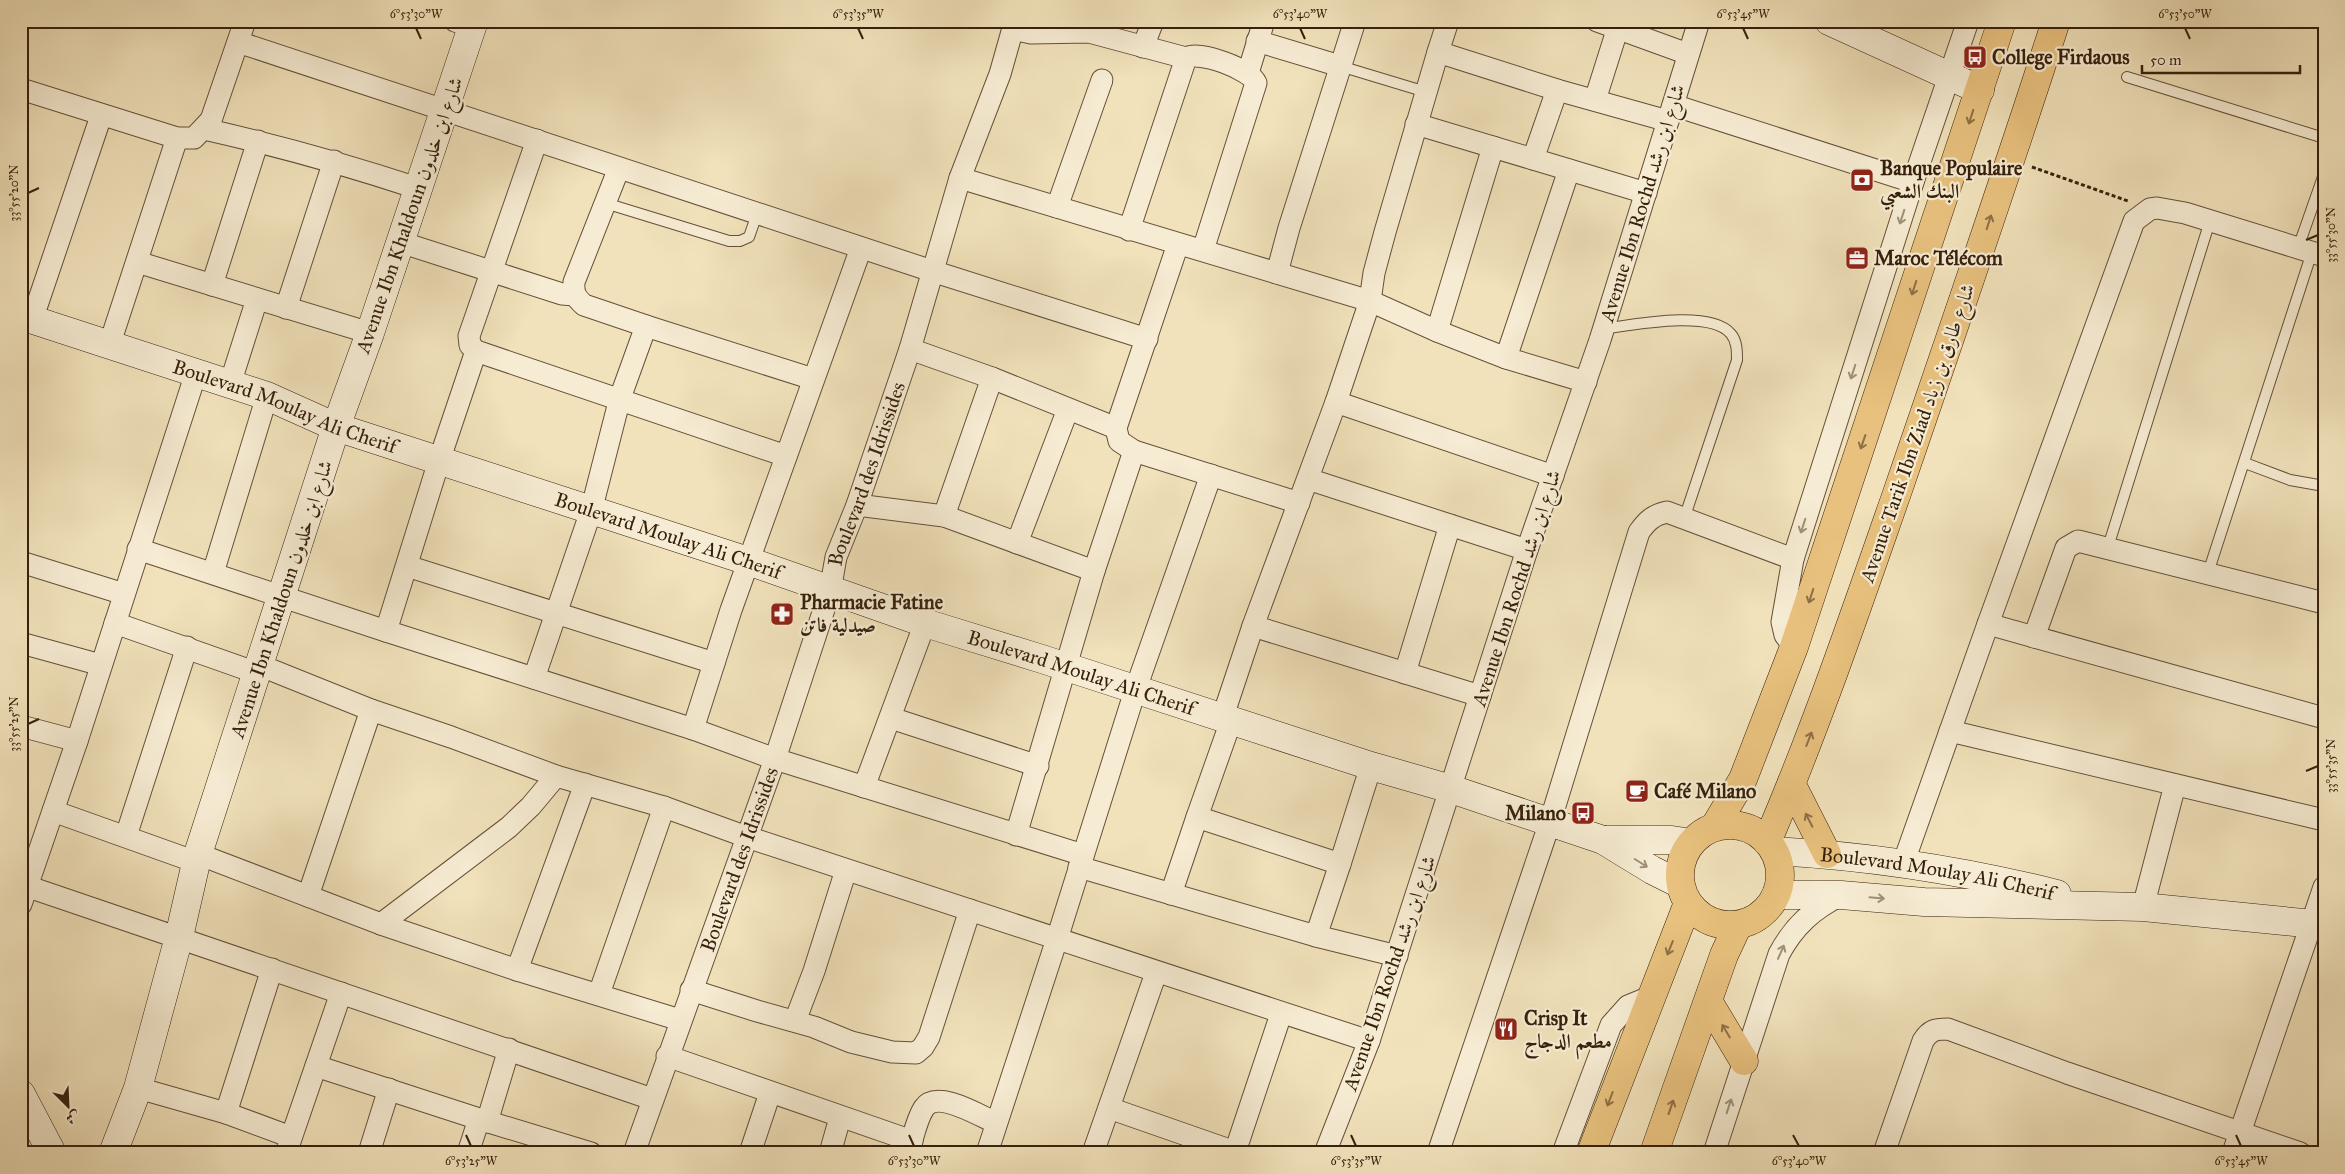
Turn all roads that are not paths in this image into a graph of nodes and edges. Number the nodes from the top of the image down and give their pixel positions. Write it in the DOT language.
graph roads {
  1 [pos="245,21"];
  2 [pos="1153,21"];
  3 [pos="1355,21"];
  4 [pos="1448,21"];
  5 [pos="1597,21"];
  6 [pos="1699,21"];
  7 [pos="1829,21"];
  8 [pos="1968,21"];
  9 [pos="2002,21"];
  10 [pos="2056,21"];
  11 [pos="467,23"];
  12 [pos="1619,24"];
  13 [pos="1014,25"];
  14 [pos="1261,31"];
  15 [pos="238,42"];
  16 [pos="1143,47"];
  17 [pos="1438,52"];
  18 [pos="1688,54"];
  19 [pos="1186,58"];
  20 [pos="1340,66"];
  21 [pos="1248,73"];
  22 [pos="2127,76"];
  23 [pos="1949,77"];
  24 [pos="1102,80"];
  25 [pos="21,89"];
  26 [pos="1558,90"];
  27 [pos="1980,90"];
  28 [pos="1426,92"];
  29 [pos="1595,100"];
  30 [pos="444,110"];
  31 [pos="1670,113"];
  32 [pos="101,116"];
  33 [pos="1416,124"];
  34 [pos="204,129"];
  35 [pos="177,138"];
  36 [pos="2324,138"];
  37 [pos="536,140"];
  38 [pos="258,141"];
  39 [pos="1493,147"];
  40 [pos="1534,159"];
  41 [pos="334,161"];
  42 [pos="619,168"];
  43 [pos="1570,170"];
  44 [pos="2324,174"];
  45 [pos="960,178"];
  46 [pos="1913,182"];
  47 [pos="417,188"];
  48 [pos="1646,193"];
  49 [pos="605,203"];
  50 [pos="1057,208"];
  51 [pos="757,214"];
  52 [pos="2210,221"];
  53 [pos="1129,230"];
  54 [pos="400,242"];
  55 [pos="1178,244"];
  56 [pos="861,248"];
  57 [pos="1203,250"];
  58 [pos="2311,252"];
  59 [pos="136,262"];
  60 [pos="493,270"];
  61 [pos="932,271"];
  62 [pos="1277,273"];
  63 [pos="212,285"];
  64 [pos="575,295"];
  65 [pos="257,299"];
  66 [pos="1370,301"];
  67 [pos="286,308"];
  68 [pos="27,318"];
  69 [pos="646,326"];
  70 [pos="1603,329"];
  71 [pos="1437,331"];
  72 [pos="370,333"];
  73 [pos="1147,339"];
  74 [pos="109,346"];
  75 [pos="910,348"];
  76 [pos="476,351"];
  77 [pos="1506,358"];
  78 [pos="196,373"];
  79 [pos="992,378"];
  80 [pos="814,379"];
  81 [pos="1586,382"];
  82 [pos="230,384"];
  83 [pos="267,396"];
  84 [pos="620,398"];
  85 [pos="1336,402"];
  86 [pos="1068,409"];
  87 [pos="336,428"];
  88 [pos="1116,428"];
  89 [pos="1134,451"];
  90 [pos="786,456"];
  91 [pos="439,461"];
  92 [pos="2245,463"];
  93 [pos="1211,475"];
  94 [pos="1553,476"];
  95 [pos="1308,479"];
  96 [pos="2324,486"];
  97 [pos="1299,503"];
  98 [pos="858,505"];
  99 [pos="591,511"];
  100 [pos="944,516"];
  101 [pos="1684,518"];
  102 [pos="1450,525"];
  103 [pos="1017,543"];
  104 [pos="2108,548"];
  105 [pos="138,549"];
  106 [pos="1527,550"];
  107 [pos="1793,559"];
  108 [pos="748,561"];
  109 [pos="21,562"];
  110 [pos="407,566"];
  111 [pos="1094,571"];
  112 [pos="213,573"];
  113 [pos="2208,573"];
  114 [pos="830,591"];
  115 [pos="124,594"];
  116 [pos="282,596"];
  117 [pos="2324,603"];
  118 [pos="555,612"];
  119 [pos="115,623"];
  120 [pos="925,623"];
  121 [pos="1988,624"];
  122 [pos="1253,626"];
  123 [pos="386,631"];
  124 [pos="2034,637"];
  125 [pos="21,643"];
  126 [pos="187,647"];
  127 [pos="1794,647"];
  128 [pos="714,663"];
  129 [pos="101,665"];
  130 [pos="1066,667"];
  131 [pos="258,669"];
  132 [pos="1405,673"];
  133 [pos="534,678"];
  134 [pos="1135,691"];
  135 [pos="1480,696"];
  136 [pos="370,710"];
  137 [pos="891,718"];
  138 [pos="2324,718"];
  139 [pos="1227,720"];
  140 [pos="21,726"];
  141 [pos="693,729"];
  142 [pos="1950,731"];
  143 [pos="77,740"];
  144 [pos="775,759"];
  145 [pos="1038,766"];
  146 [pos="1371,766"];
  147 [pos="556,776"];
  148 [pos="1743,779"];
  149 [pos="585,784"];
  150 [pos="2175,784"];
  151 [pos="1792,785"];
  152 [pos="864,787"];
  153 [pos="1451,789"];
  154 [pos="664,807"];
  155 [pos="53,811"];
  156 [pos="1197,817"];
  157 [pos="2324,820"];
  158 [pos="1550,822"];
  159 [pos="1715,826"];
  160 [pos="1016,835"];
  161 [pos="126,836"];
  162 [pos="746,837"];
  163 [pos="1603,840"];
  164 [pos="1682,841"];
  165 [pos="1771,846"];
  166 [pos="1827,854"];
  167 [pos="197,858"];
  168 [pos="1081,861"];
  169 [pos="1340,864"];
  170 [pos="1903,864"];
  171 [pos="846,870"];
  172 [pos="2324,887"];
  173 [pos="1684,893"];
  174 [pos="1170,894"];
  175 [pos="25,895"];
  176 [pos="1776,895"];
  177 [pos="1841,895"];
  178 [pos="308,896"];
  179 [pos="2098,904"];
  180 [pos="2143,907"];
  181 [pos="970,910"];
  182 [pos="381,924"];
  183 [pos="1738,925"];
  184 [pos="2318,925"];
  185 [pos="1316,936"];
  186 [pos="179,937"];
  187 [pos="1057,939"];
  188 [pos="1397,956"];
  189 [pos="272,969"];
  190 [pos="517,970"];
  191 [pos="1156,973"];
  192 [pos="691,990"];
  193 [pos="341,992"];
  194 [pos="599,994"];
  195 [pos="1650,997"];
  196 [pos="1708,1001"];
  197 [pos="1281,1014"];
  198 [pos="680,1020"];
  199 [pos="795,1021"];
  200 [pos="1369,1041"];
  201 [pos="509,1049"];
  202 [pos="667,1056"];
  203 [pos="1744,1062"];
  204 [pos="316,1066"];
  205 [pos="138,1088"];
  206 [pos="389,1089"];
  207 [pos="770,1093"];
  208 [pos="21,1094"];
  209 [pos="652,1099"];
  210 [pos="1109,1108"];
  211 [pos="226,1113"];
  212 [pos="840,1118"];
  213 [pos="483,1120"];
  214 [pos="996,1123"];
  215 [pos="28,1132"];
  216 [pos="2241,1133"];
  217 [pos="288,1145"];
  218 [pos="910,1147"];
  219 [pos="559,1148"];
  220 [pos="1236,1152"];
  221 [pos="52,1153"];
  222 [pos="113,1153"];
  223 [pos="369,1153"];
  224 [pos="468,1153"];
  225 [pos="590,1153"];
  226 [pos="634,1153"];
  227 [pos="750,1153"];
  228 [pos="830,1153"];
  229 [pos="987,1153"];
  230 [pos="1092,1153"];
  231 [pos="1326,1153"];
  232 [pos="1438,1153"];
  233 [pos="1563,1153"];
  234 [pos="1591,1153"];
  235 [pos="1654,1153"];
  236 [pos="1714,1153"];
  237 [pos="1884,1153"];
  238 [pos="2233,1153"];
  239 [pos="2300,1153"];
  1 -- 15 [label="street"];
  2 -- 16 [label="street"];
  3 -- 20 [label="street"];
  4 -- 17 [label="street"];
  5 -- 12 [label="street"];
  6 -- 18 [label="street, Avenue Ibn Rochd شارع ابن رشد"];
  7 -- 23 [label="street"];
  8 -- 23 [label="street"];
  9 -- 27 [label="main road"];
  151 -- 10 [label="main road, Avenue Tarik Ibn Ziad شارع طارق بن زياد, one-way"];
  11 -- 30 [label="street, Avenue Ibn Khaldoun شارع ابن خلدون"];
  12 -- 18 [label="street"];
  12 -- 29 [label="street"];
  13 -- 16 [label="street"];
  13 -- 45 [label="street, Boulevard des Idrissides"];
  14 -- 20 [label="street"];
  14 -- 21 [label="street"];
  15 -- 30 [label="street"];
  15 -- 34 [label="street"];
  16 -- 19 [label="street"];
  17 -- 26 [label="street"];
  17 -- 28 [label="street"];
  18 -- 31 [label="street, Avenue Ibn Rochd شارع ابن رشد"];
  19 -- 21 [label="street"];
  19 -- 53 [label="street"];
  20 -- 28 [label="lane"];
  20 -- 62 [label="street"];
  21 -- 57 [label="street"];
  22 -- 36 [label="lane"];
  23 -- 27 [label="street"];
  23 -- 46 [label="street"];
  24 -- 50 [label="street"];
  25 -- 32 [label="street"];
  26 -- 29 [label="street"];
  26 -- 40 [label="street"];
  27 -- 127 [label="main road, one-way"];
  28 -- 33 [label="street"];
  29 -- 31 [label="street"];
  30 -- 37 [label="street"];
  30 -- 47 [label="street, Avenue Ibn Khaldoun شارع ابن خلدون"];
  31 -- 46 [label="street"];
  31 -- 48 [label="street, Avenue Ibn Rochd شارع ابن رشد"];
  32 -- 35 [label="street"];
  32 -- 68 [label="street"];
  33 -- 39 [label="street"];
  33 -- 66 [label="street"];
  34 -- 35 [label="street"];
  34 -- 38 [label="street"];
  35 -- 59 [label="street"];
  37 -- 42 [label="street"];
  37 -- 60 [label="street"];
  38 -- 41 [label="street"];
  38 -- 63 [label="street"];
  39 -- 40 [label="street"];
  39 -- 71 [label="street"];
  40 -- 43 [label="street"];
  41 -- 47 [label="street"];
  41 -- 67 [label="street"];
  42 -- 49 [label="street"];
  42 -- 51 [label="street"];
  43 -- 48 [label="street"];
  43 -- 77 [label="street"];
  44 -- 58 [label="lane"];
  45 -- 50 [label="street"];
  45 -- 61 [label="street, Boulevard des Idrissides"];
  46 -- 107 [label="street, one-way"];
  47 -- 54 [label="street, Avenue Ibn Khaldoun شارع ابن خلدون"];
  48 -- 70 [label="street, Avenue Ibn Rochd شارع ابن رشد"];
  49 -- 51 [label="lane"];
  49 -- 64 [label="street"];
  50 -- 53 [label="street"];
  51 -- 56 [label="street"];
  52 -- 58 [label="street"];
  52 -- 104 [label="lane"];
  52 -- 121 [label="street"];
  53 -- 55 [label="street"];
  54 -- 60 [label="street"];
  54 -- 72 [label="street, Avenue Ibn Khaldoun شارع ابن خلدون"];
  55 -- 57 [label="street"];
  55 -- 73 [label="street"];
  56 -- 61 [label="street"];
  56 -- 80 [label="street"];
  57 -- 62 [label="street"];
  58 -- 92 [label="lane"];
  59 -- 63 [label="street"];
  59 -- 74 [label="street"];
  60 -- 64 [label="street"];
  60 -- 76 [label="street"];
  61 -- 73 [label="street"];
  61 -- 75 [label="street, Boulevard des Idrissides"];
  62 -- 66 [label="street"];
  63 -- 65 [label="street"];
  64 -- 69 [label="street"];
  65 -- 67 [label="street"];
  65 -- 82 [label="street"];
  66 -- 71 [label="street"];
  66 -- 85 [label="street"];
  67 -- 72 [label="street"];
  68 -- 74 [label="street, Boulevard Moulay Ali Cherif"];
  69 -- 80 [label="street"];
  69 -- 84 [label="street"];
  70 -- 81 [label="street, Avenue Ibn Rochd شارع ابن رشد"];
  70 -- 101 [label="lane"];
  71 -- 77 [label="street"];
  72 -- 87 [label="street, Avenue Ibn Khaldoun شارع ابن خلدون"];
  73 -- 88 [label="street"];
  74 -- 78 [label="street, Boulevard Moulay Ali Cherif"];
  75 -- 79 [label="street"];
  75 -- 98 [label="street, Boulevard des Idrissides"];
  76 -- 84 [label="street"];
  76 -- 91 [label="street"];
  77 -- 81 [label="street"];
  78 -- 82 [label="street, Boulevard Moulay Ali Cherif"];
  78 -- 105 [label="street"];
  79 -- 86 [label="street"];
  79 -- 100 [label="street"];
  80 -- 90 [label="street"];
  81 -- 94 [label="street, Avenue Ibn Rochd شارع ابن رشد"];
  82 -- 83 [label="street, Boulevard Moulay Ali Cherif"];
  83 -- 87 [label="street, Boulevard Moulay Ali Cherif"];
  83 -- 112 [label="street"];
  84 -- 90 [label="street"];
  84 -- 99 [label="street"];
  85 -- 94 [label="street"];
  85 -- 95 [label="street"];
  86 -- 88 [label="street"];
  86 -- 103 [label="street"];
  87 -- 91 [label="street, Boulevard Moulay Ali Cherif"];
  87 -- 116 [label="street, Avenue Ibn Khaldoun شارع ابن خلدون"];
  88 -- 89 [label="street"];
  89 -- 93 [label="street"];
  89 -- 111 [label="street"];
  90 -- 108 [label="street"];
  91 -- 99 [label="street, Boulevard Moulay Ali Cherif"];
  91 -- 110 [label="street"];
  92 -- 96 [label="lane"];
  92 -- 113 [label="lane"];
  93 -- 97 [label="street"];
  93 -- 134 [label="street"];
  94 -- 106 [label="street, Avenue Ibn Rochd شارع ابن رشد"];
  95 -- 97 [label="street"];
  95 -- 102 [label="street"];
  97 -- 122 [label="street"];
  98 -- 100 [label="street"];
  98 -- 114 [label="street, Boulevard des Idrissides"];
  99 -- 108 [label="street, Boulevard Moulay Ali Cherif"];
  99 -- 118 [label="street"];
  100 -- 103 [label="street"];
  101 -- 107 [label="street"];
  101 -- 158 [label="street"];
  102 -- 106 [label="street"];
  102 -- 132 [label="street"];
  103 -- 111 [label="street"];
  104 -- 113 [label="street"];
  104 -- 124 [label="street"];
  105 -- 112 [label="street"];
  105 -- 115 [label="street"];
  106 -- 135 [label="street, Avenue Ibn Rochd شارع ابن رشد"];
  107 -- 127 [label="street"];
  108 -- 114 [label="street, Boulevard Moulay Ali Cherif"];
  108 -- 128 [label="street"];
  109 -- 115 [label="street"];
  110 -- 118 [label="street"];
  110 -- 123 [label="street"];
  111 -- 130 [label="street"];
  112 -- 116 [label="street"];
  113 -- 117 [label="street"];
  114 -- 120 [label="street, Boulevard Moulay Ali Cherif"];
  114 -- 144 [label="street, Boulevard des Idrissides"];
  115 -- 119 [label="street"];
  116 -- 123 [label="street"];
  116 -- 131 [label="street, Avenue Ibn Khaldoun شارع ابن خلدون"];
  118 -- 128 [label="street"];
  118 -- 133 [label="street"];
  119 -- 126 [label="street"];
  119 -- 129 [label="street"];
  120 -- 130 [label="street, Boulevard Moulay Ali Cherif"];
  120 -- 137 [label="street"];
  121 -- 124 [label="street"];
  121 -- 142 [label="street"];
  122 -- 132 [label="street"];
  122 -- 139 [label="street"];
  123 -- 133 [label="street"];
  124 -- 138 [label="street"];
  125 -- 129 [label="street"];
  126 -- 131 [label="street"];
  126 -- 161 [label="street"];
  127 -- 148 [label="main road"];
  128 -- 141 [label="street"];
  129 -- 143 [label="street"];
  130 -- 134 [label="street, Boulevard Moulay Ali Cherif"];
  130 -- 145 [label="street"];
  131 -- 136 [label="street"];
  131 -- 167 [label="street, Avenue Ibn Khaldoun شارع ابن خلدون"];
  132 -- 135 [label="street"];
  133 -- 141 [label="street"];
  134 -- 139 [label="street, Boulevard Moulay Ali Cherif"];
  134 -- 168 [label="street"];
  135 -- 153 [label="street, Avenue Ibn Rochd شارع ابن رشد"];
  136 -- 147 [label="street"];
  136 -- 178 [label="street"];
  137 -- 145 [label="street"];
  137 -- 152 [label="street"];
  139 -- 146 [label="street, Boulevard Moulay Ali Cherif"];
  139 -- 156 [label="street"];
  140 -- 143 [label="street"];
  141 -- 144 [label="street"];
  142 -- 150 [label="street"];
  142 -- 170 [label="street"];
  143 -- 155 [label="street"];
  144 -- 152 [label="street"];
  144 -- 162 [label="street, Boulevard des Idrissides"];
  145 -- 160 [label="street"];
  146 -- 153 [label="street, Boulevard Moulay Ali Cherif"];
  146 -- 169 [label="street"];
  147 -- 149 [label="street"];
  147 -- 182 [label="street"];
  148 -- 159 [label="main road"];
  148 -- 164 [label="main road"];
  149 -- 154 [label="street"];
  149 -- 190 [label="street"];
  150 -- 157 [label="street"];
  150 -- 180 [label="street"];
  151 -- 165 [label="main road, Avenue Tarik Ibn Ziad شارع طارق بن زياد"];
  166 -- 151 [label="main road, one-way"];
  152 -- 160 [label="street"];
  153 -- 158 [label="street, Boulevard Moulay Ali Cherif"];
  153 -- 188 [label="street, Avenue Ibn Rochd شارع ابن رشد"];
  154 -- 162 [label="street"];
  154 -- 194 [label="street"];
  155 -- 161 [label="street"];
  155 -- 175 [label="street"];
  156 -- 169 [label="street"];
  156 -- 174 [label="street"];
  158 -- 163 [label="street, Boulevard Moulay Ali Cherif"];
  158 -- 232 [label="street"];
  159 -- 164 [label="main road"];
  159 -- 165 [label="main road"];
  160 -- 168 [label="street"];
  161 -- 167 [label="street"];
  162 -- 171 [label="street"];
  162 -- 192 [label="street, Boulevard des Idrissides"];
  163 -- 164 [label="street, Boulevard Moulay Ali Cherif"];
  163 -- 173 [label="street, Boulevard Moulay Ali Cherif, one-way"];
  164 -- 173 [label="main road"];
  165 -- 166 [label="street, Boulevard Moulay Ali Cherif"];
  165 -- 176 [label="main road"];
  166 -- 170 [label="street, Boulevard Moulay Ali Cherif"];
  167 -- 178 [label="street"];
  167 -- 186 [label="street, Avenue Ibn Khaldoun شارع ابن خلدون"];
  168 -- 174 [label="street"];
  168 -- 187 [label="street"];
  169 -- 185 [label="street"];
  170 -- 179 [label="street, Boulevard Moulay Ali Cherif"];
  171 -- 181 [label="street"];
  171 -- 199 [label="street"];
  172 -- 184 [label="street"];
  173 -- 183 [label="main road"];
  173 -- 195 [label="main road, one-way"];
  174 -- 185 [label="street"];
  175 -- 186 [label="street"];
  176 -- 177 [label="street, Boulevard Moulay Ali Cherif"];
  176 -- 183 [label="main road"];
  177 -- 179 [label="street, Boulevard Moulay Ali Cherif, one-way"];
  203 -- 177 [label="street, one-way"];
  178 -- 182 [label="street"];
  179 -- 180 [label="street, Boulevard Moulay Ali Cherif"];
  180 -- 184 [label="street, Boulevard Moulay Ali Cherif"];
  181 -- 187 [label="street"];
  181 -- 199 [label="street"];
  182 -- 190 [label="street"];
  183 -- 196 [label="main road"];
  184 -- 216 [label="street"];
  185 -- 188 [label="street"];
  186 -- 189 [label="street"];
  186 -- 205 [label="street, Avenue Ibn Khaldoun شارع ابن خلدون"];
  187 -- 191 [label="street"];
  187 -- 214 [label="street"];
  188 -- 200 [label="street, Avenue Ibn Rochd شارع ابن رشد"];
  189 -- 193 [label="street"];
  189 -- 211 [label="street"];
  190 -- 194 [label="street"];
  191 -- 197 [label="street"];
  191 -- 210 [label="street"];
  192 -- 198 [label="street, Boulevard des Idrissides"];
  192 -- 199 [label="street"];
  193 -- 201 [label="street"];
  193 -- 204 [label="street"];
  194 -- 198 [label="street"];
  195 -- 233 [label="street"];
  195 -- 234 [label="main road, one-way"];
  203 -- 196 [label="main road, one-way"];
  235 -- 196 [label="main road, one-way"];
  197 -- 200 [label="street"];
  197 -- 220 [label="street"];
  198 -- 202 [label="street, Boulevard des Idrissides"];
  200 -- 231 [label="street, Avenue Ibn Rochd شارع ابن رشد"];
  201 -- 209 [label="street"];
  201 -- 213 [label="street"];
  202 -- 207 [label="street"];
  202 -- 209 [label="street, Boulevard des Idrissides"];
  236 -- 203 [label="street, one-way"];
  204 -- 206 [label="street"];
  204 -- 217 [label="street"];
  205 -- 211 [label="street"];
  205 -- 222 [label="street, Avenue Ibn Khaldoun شارع ابن خلدون"];
  206 -- 213 [label="street"];
  206 -- 223 [label="street"];
  207 -- 212 [label="street"];
  207 -- 227 [label="street"];
  208 -- 215 [label="street"];
  209 -- 226 [label="street, Boulevard des Idrissides"];
  210 -- 220 [label="street"];
  210 -- 230 [label="street"];
  211 -- 217 [label="street"];
  212 -- 218 [label="street"];
  212 -- 228 [label="street"];
  213 -- 219 [label="street"];
  213 -- 224 [label="street"];
  214 -- 218 [label="street"];
  214 -- 229 [label="street"];
  215 -- 221 [label="street"];
  216 -- 237 [label="street"];
  216 -- 238 [label="street"];
  216 -- 239 [label="street"];
  219 -- 225 [label="street"];
}
